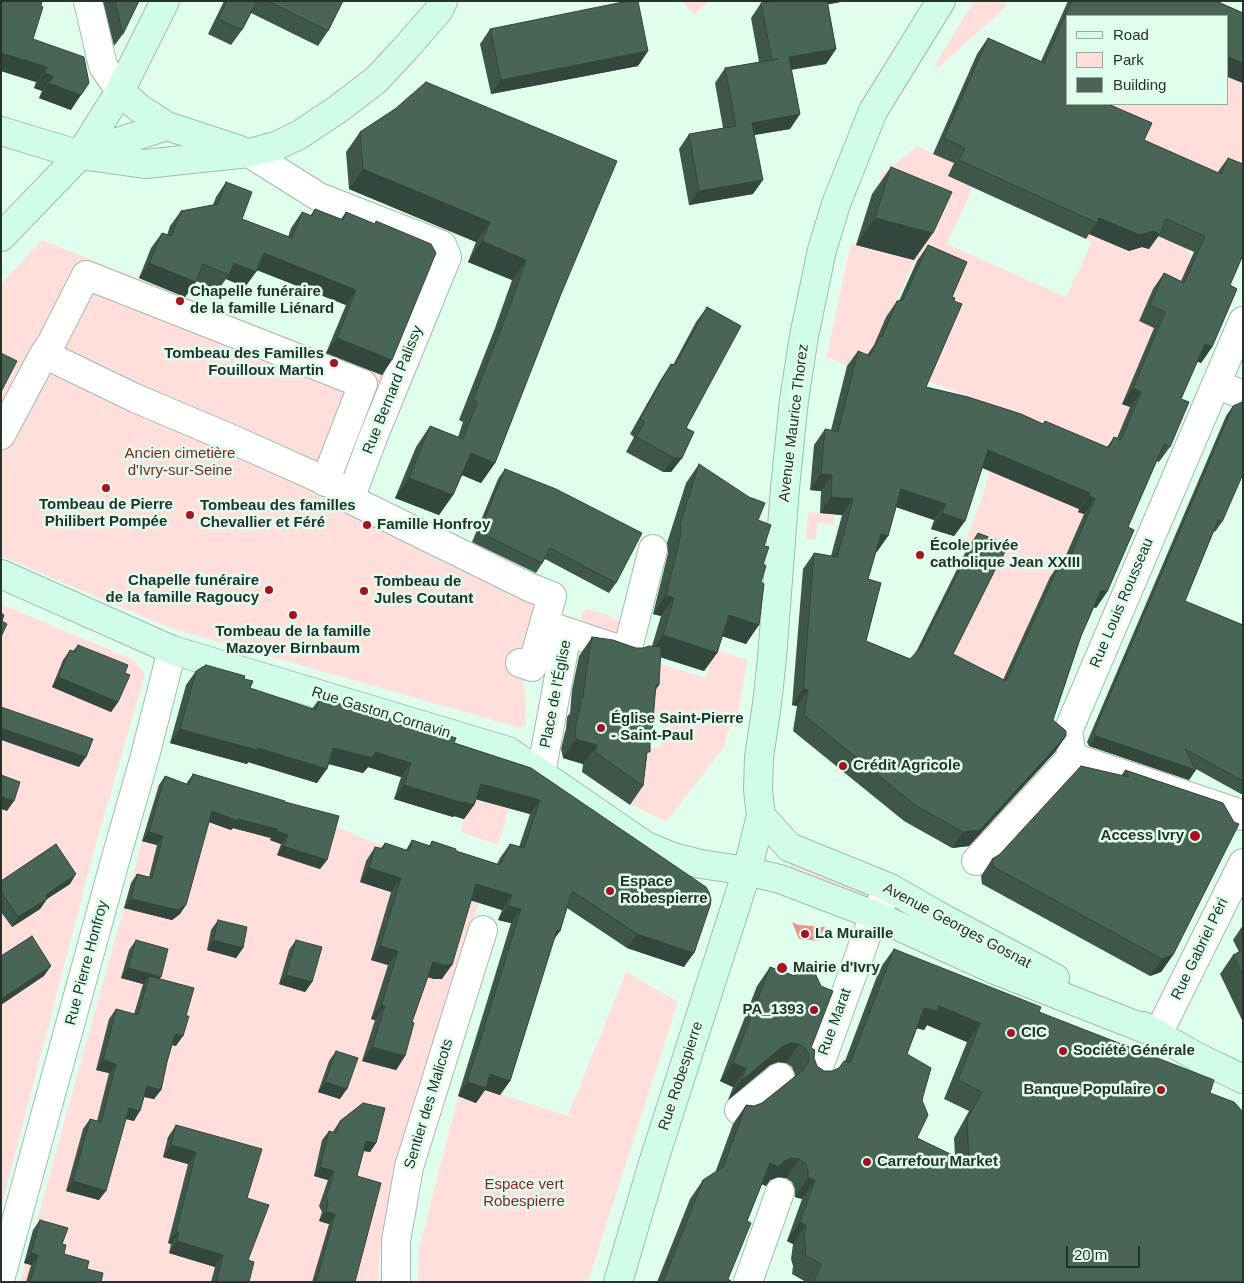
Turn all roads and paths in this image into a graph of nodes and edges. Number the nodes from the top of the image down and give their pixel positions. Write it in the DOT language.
graph roads {
  1 [pos="88,1"];
  2 [pos="165,1"];
  3 [pos="443,1"];
  4 [pos="941,1"];
  5 [pos="120,91"];
  6 [pos="167,126"];
  7 [pos="1,131"];
  8 [pos="249,153"];
  9 [pos="80,154"];
  10 [pos="1,237"];
  11 [pos="1243,321"];
  12 [pos="44,354"];
  13 [pos="1216,384"];
  14 [pos="1243,396"];
  15 [pos="1,435"];
  16 [pos="325,482"];
  17 [pos="352,494"];
  18 [pos="652,549"];
  19 [pos="1,574"];
  20 [pos="555,629"];
  21 [pos="172,650"];
  22 [pos="520,663"];
  23 [pos="1072,757"];
  24 [pos="541,773"];
  25 [pos="761,816"];
  26 [pos="1243,816"];
  27 [pos="976,861"];
  28 [pos="1243,863"];
  29 [pos="747,871"];
  30 [pos="890,888"];
  31 [pos="874,915"];
  32 [pos="483,930"];
  33 [pos="1158,1034"];
  34 [pos="816,1075"];
  35 [pos="780,1077"];
  36 [pos="1243,1079"];
  37 [pos="738,1110"];
  38 [pos="780,1192"];
  39 [pos="1,1276"];
  40 [pos="396,1282"];
  41 [pos="618,1282"];
  42 [pos="748,1282"];
  1 -- 5 [label="street"];
  2 -- 5 [label="main road"];
  3 -- 8 [label="main road"];
  4 -- 25 [label="main road, Avenue Maurice Thorez"];
  5 -- 6 [label="main road"];
  5 -- 9 [label="main road"];
  6 -- 8 [label="main road"];
  6 -- 9 [label="main road"];
  7 -- 9 [label="main road"];
  8 -- 9 [label="main road"];
  8 -- 17 [label="street, Rue Bernard Palissy"];
  9 -- 10 [label="main road"];
  11 -- 13 [label="street, Rue Louis Rousseau"];
  12 -- 15 [label="street"];
  12 -- 16 [label="street"];
  12 -- 16 [label="street"];
  13 -- 14 [label="street"];
  13 -- 23 [label="street, Rue Louis Rousseau"];
  16 -- 17 [label="street"];
  17 -- 20 [label="street"];
  18 -- 20 [label="street, Place de l'Église"];
  19 -- 21 [label="main road, Rue Gaston Cornavin"];
  20 -- 22 [label="street"];
  20 -- 24 [label="street, Place de l'Église"];
  21 -- 24 [label="main road, Rue Gaston Cornavin"];
  21 -- 39 [label="street, Rue Pierre Honfroy"];
  23 -- 26 [label="street"];
  23 -- 27 [label="street"];
  24 -- 29 [label="main road, Rue Gaston Cornavin"];
  25 -- 29 [label="main road, Avenue Maurice Thorez"];
  25 -- 30 [label="main road, Avenue Georges Gosnat"];
  28 -- 33 [label="street, Rue Gabriel Péri"];
  29 -- 31 [label="main road, Avenue Georges Gosnat"];
  29 -- 41 [label="main road, Rue Robespierre"];
  30 -- 31 [label="street, Rue Marat"];
  30 -- 33 [label="main road, Avenue Georges Gosnat"];
  31 -- 33 [label="main road, Avenue Georges Gosnat"];
  31 -- 34 [label="street, Rue Marat"];
  32 -- 40 [label="street, Sentier des Malicots"];
  33 -- 36 [label="main road, Avenue Georges Gosnat"];
  35 -- 37 [label="street"];
  38 -- 42 [label="street"];
}
